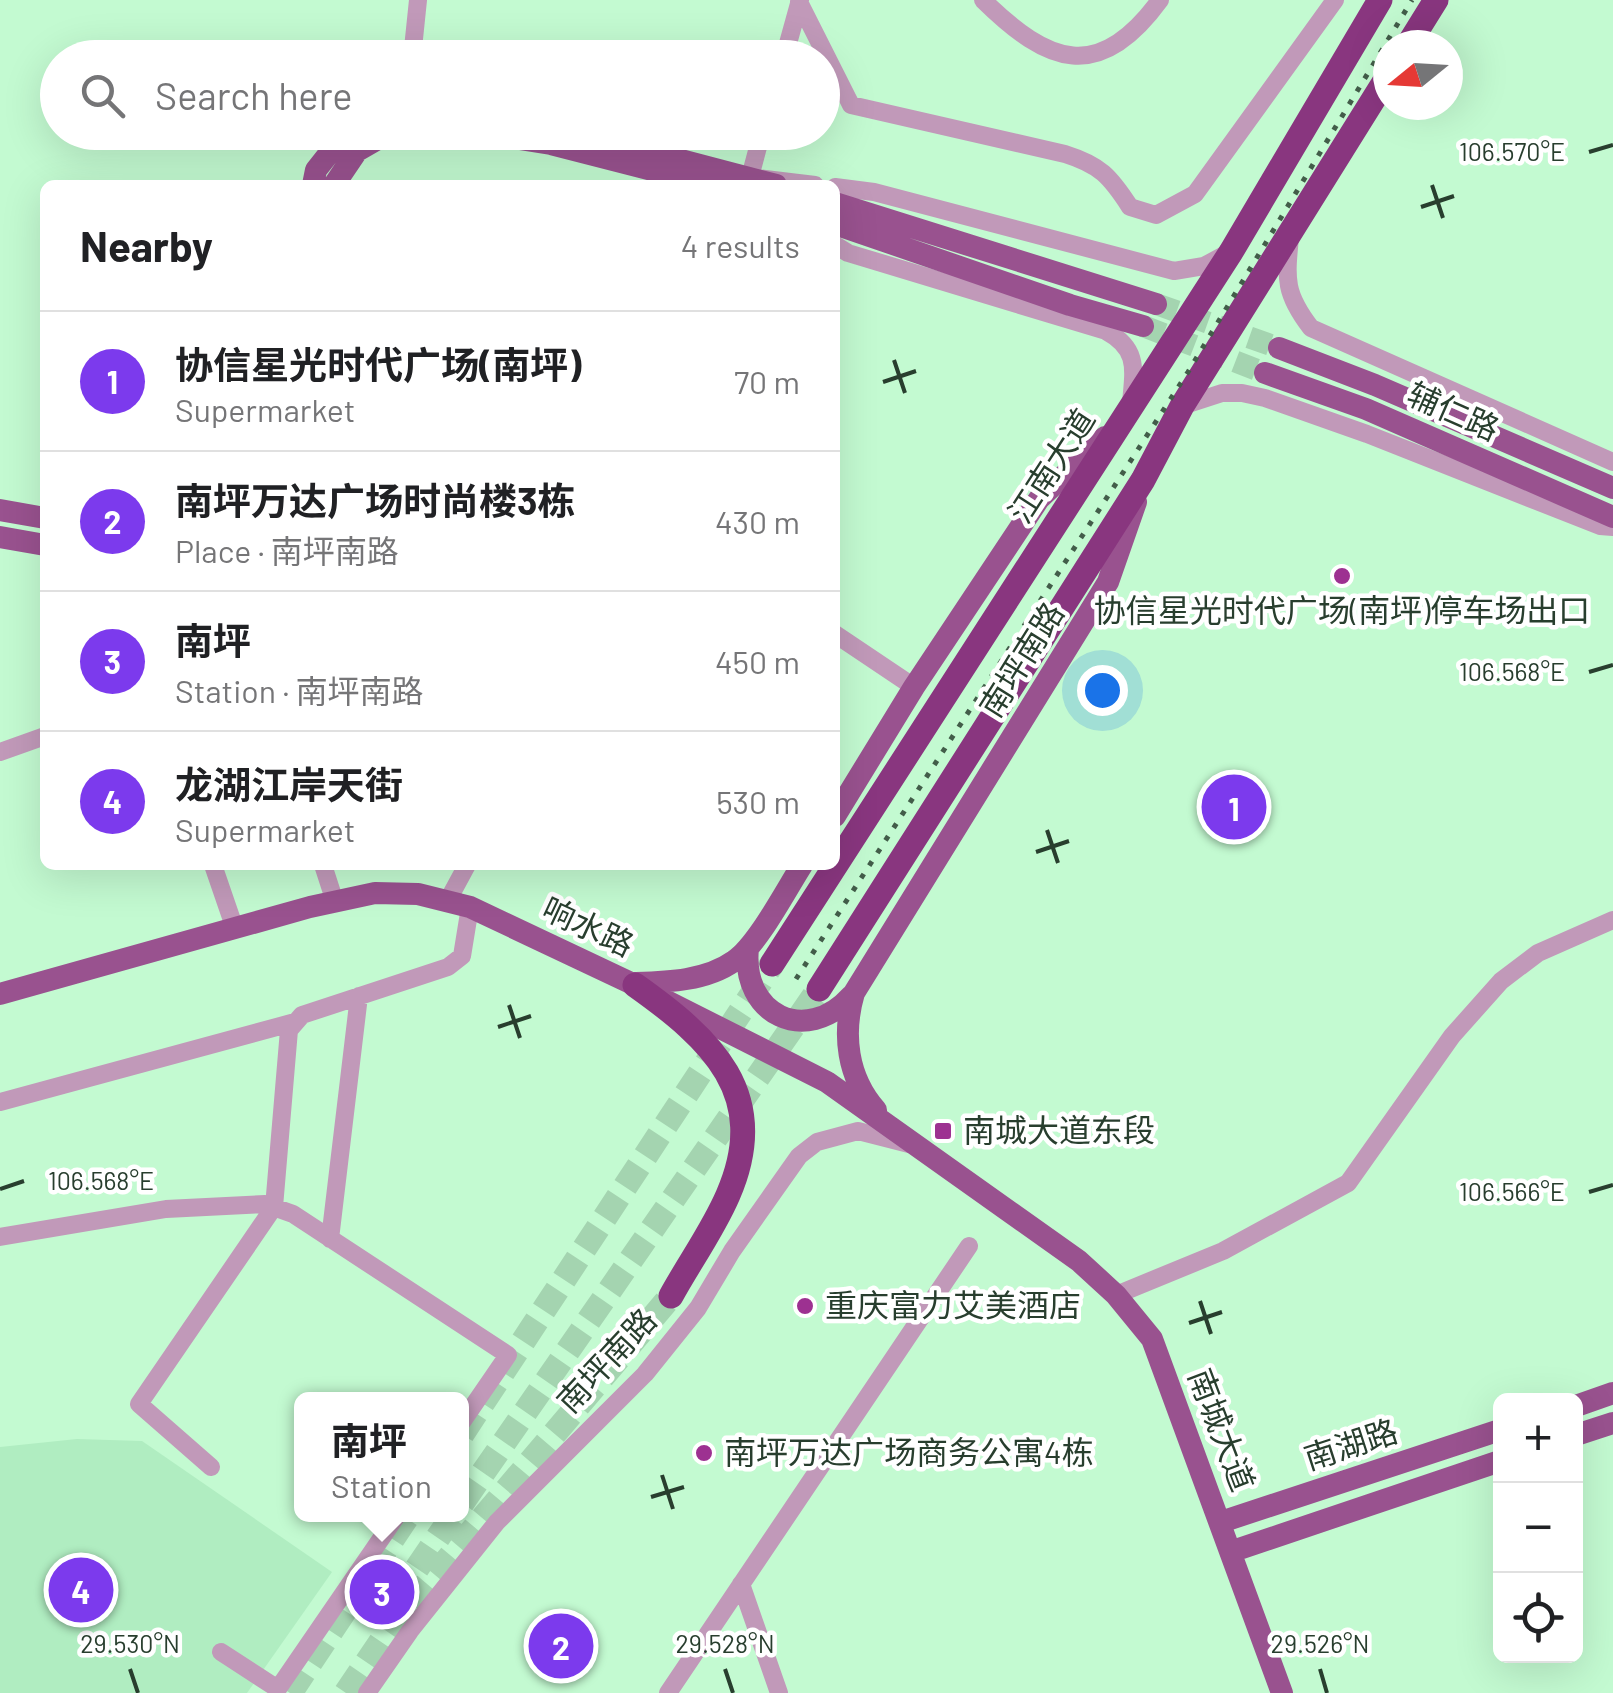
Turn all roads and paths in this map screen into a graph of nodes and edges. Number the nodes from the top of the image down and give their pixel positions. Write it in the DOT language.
graph roads {
  1 [pos="418,0"];
  2 [pos="982,0"];
  3 [pos="1160,0"];
  4 [pos="1335,0"];
  5 [pos="1380,0"];
  6 [pos="1436,0"];
  7 [pos="799,1"];
  8 [pos="1417,30"];
  9 [pos="414,40"];
  10 [pos="789,40"];
  11 [pos="819,40"];
  12 [pos="840,82"];
  13 [pos="1373,100"];
  14 [pos="332,150"];
  15 [pos="359,150"];
  16 [pos="593,150"];
  17 [pos="644,150"];
  18 [pos="757,150"];
  19 [pos="750,177"];
  20 [pos="313,180"];
  21 [pos="337,180"];
  22 [pos="694,180"];
  23 [pos="760,180"];
  24 [pos="774,180"];
  25 [pos="840,189"];
  26 [pos="840,206"];
  27 [pos="840,226"];
  28 [pos="1291,228"];
  29 [pos="840,248"];
  30 [pos="1230,252"];
  31 [pos="1156,304"];
  32 [pos="1143,326"];
  33 [pos="1279,348"];
  34 [pos="1265,373"];
  35 [pos="1131,403"];
  36 [pos="1182,406"];
  37 [pos="1115,428"];
  38 [pos="1613,462"];
  39 [pos="1143,480"];
  40 [pos="1613,488"];
  41 [pos="0,510"];
  42 [pos="40,517"];
  43 [pos="1613,517"];
  44 [pos="1613,527"];
  45 [pos="0,537"];
  46 [pos="40,544"];
  47 [pos="840,637"];
  48 [pos="914,687"];
  49 [pos="40,738"];
  50 [pos="0,752"];
  51 [pos="840,808"];
  52 [pos="840,858"];
  53 [pos="215,870"];
  54 [pos="325,870"];
  55 [pos="467,870"];
  56 [pos="799,870"];
  57 [pos="832,870"];
  58 [pos="335,902"];
  59 [pos="458,904"];
  60 [pos="1613,920"];
  61 [pos="235,929"];
  62 [pos="748,948"];
  63 [pos="772,964"];
  64 [pos="633,984"];
  65 [pos="819,989"];
  66 [pos="854,993"];
  67 [pos="0,994"];
  68 [pos="360,996"];
  69 [pos="295,1022"];
  70 [pos="0,1102"];
  71 [pos="891,1128"];
  72 [pos="916,1146"];
  73 [pos="274,1207"];
  74 [pos="0,1237"];
  75 [pos="330,1238"];
  76 [pos="969,1246"];
  77 [pos="1116,1295"];
  78 [pos="671,1296"];
  79 [pos="1613,1393"];
  80 [pos="1583,1404"];
  81 [pos="469,1412"];
  82 [pos="1613,1423"];
  83 [pos="1493,1432"];
  84 [pos="1583,1434"];
  85 [pos="1493,1463"];
  86 [pos="212,1468"];
  87 [pos="392,1522"];
  88 [pos="1221,1522"];
  89 [pos="1232,1552"];
  90 [pos="741,1584"];
  91 [pos="221,1652"];
  92 [pos="276,1691"];
  93 [pos="367,1693"];
  94 [pos="668,1693"];
  95 [pos="779,1693"];
  96 [pos="1282,1693"];
  1 -- 9 [label="street"];
  2 -- 3 [label="street"];
  4 -- 12 [label="street"];
  5 -- 30 [label="highway, 江南大道"];
  6 -- 8 [label="highway"];
  7 -- 10 [label="street"];
  7 -- 11 [label="street"];
  13 -- 28 [label="highway"];
  14 -- 20 [label="main road"];
  15 -- 21 [label="main road"];
  16 -- 22 [label="main road"];
  17 -- 19 [label="main road"];
  18 -- 19 [label="street"];
  19 -- 23 [label="main road"];
  19 -- 24 [label="street"];
  25 -- 30 [label="street"];
  26 -- 31 [label="main road"];
  27 -- 32 [label="main road"];
  28 -- 36 [label="highway"];
  28 -- 38 [label="street"];
  29 -- 35 [label="street"];
  30 -- 35 [label="highway, 江南大道"];
  33 -- 40 [label="main road, 辅仁路"];
  34 -- 43 [label="main road, 辅仁路"];
  35 -- 37 [label="highway, 江南大道"];
  36 -- 39 [label="highway"];
  36 -- 44 [label="street"];
  37 -- 48 [label="main road"];
  37 -- 52 [label="highway, 江南大道"];
  39 -- 65 [label="highway"];
  39 -- 66 [label="main road, 南坪南路"];
  41 -- 42 [label="main road"];
  45 -- 46 [label="main road"];
  47 -- 48 [label="street"];
  48 -- 51 [label="main road"];
  49 -- 50 [label="street"];
  53 -- 61 [label="street"];
  54 -- 58 [label="street"];
  55 -- 59 [label="street"];
  56 -- 62 [label="main road"];
  57 -- 63 [label="highway, 江南大道"];
  58 -- 59 [label="main road, 响水路"];
  58 -- 61 [label="main road, 响水路"];
  59 -- 64 [label="main road, 响水路"];
  59 -- 68 [label="street"];
  60 -- 77 [label="street"];
  61 -- 67 [label="main road, 响水路"];
  62 -- 64 [label="main road"];
  62 -- 66 [label="main road"];
  64 -- 71 [label="main road, 响水路"];
  64 -- 78 [label="highway"];
  66 -- 71 [label="main road, 南坪南路"];
  68 -- 69 [label="street"];
  68 -- 75 [label="street"];
  69 -- 70 [label="street"];
  69 -- 73 [label="street"];
  71 -- 72 [label="main road, 南城大道"];
  72 -- 77 [label="main road, 南城大道"];
  72 -- 93 [label="street, 南坪南路"];
  73 -- 74 [label="street"];
  73 -- 75 [label="street"];
  73 -- 86 [label="street"];
  75 -- 81 [label="street"];
  76 -- 90 [label="street"];
  77 -- 88 [label="main road, 南城大道"];
  79 -- 80 [label="main road"];
  82 -- 84 [label="main road"];
  83 -- 88 [label="main road, 南湖路"];
  85 -- 89 [label="main road"];
  87 -- 92 [label="street"];
  88 -- 89 [label="main road, 南城大道"];
  89 -- 96 [label="main road, 南城大道"];
  90 -- 94 [label="street"];
  90 -- 95 [label="street"];
  91 -- 92 [label="street"];
}
